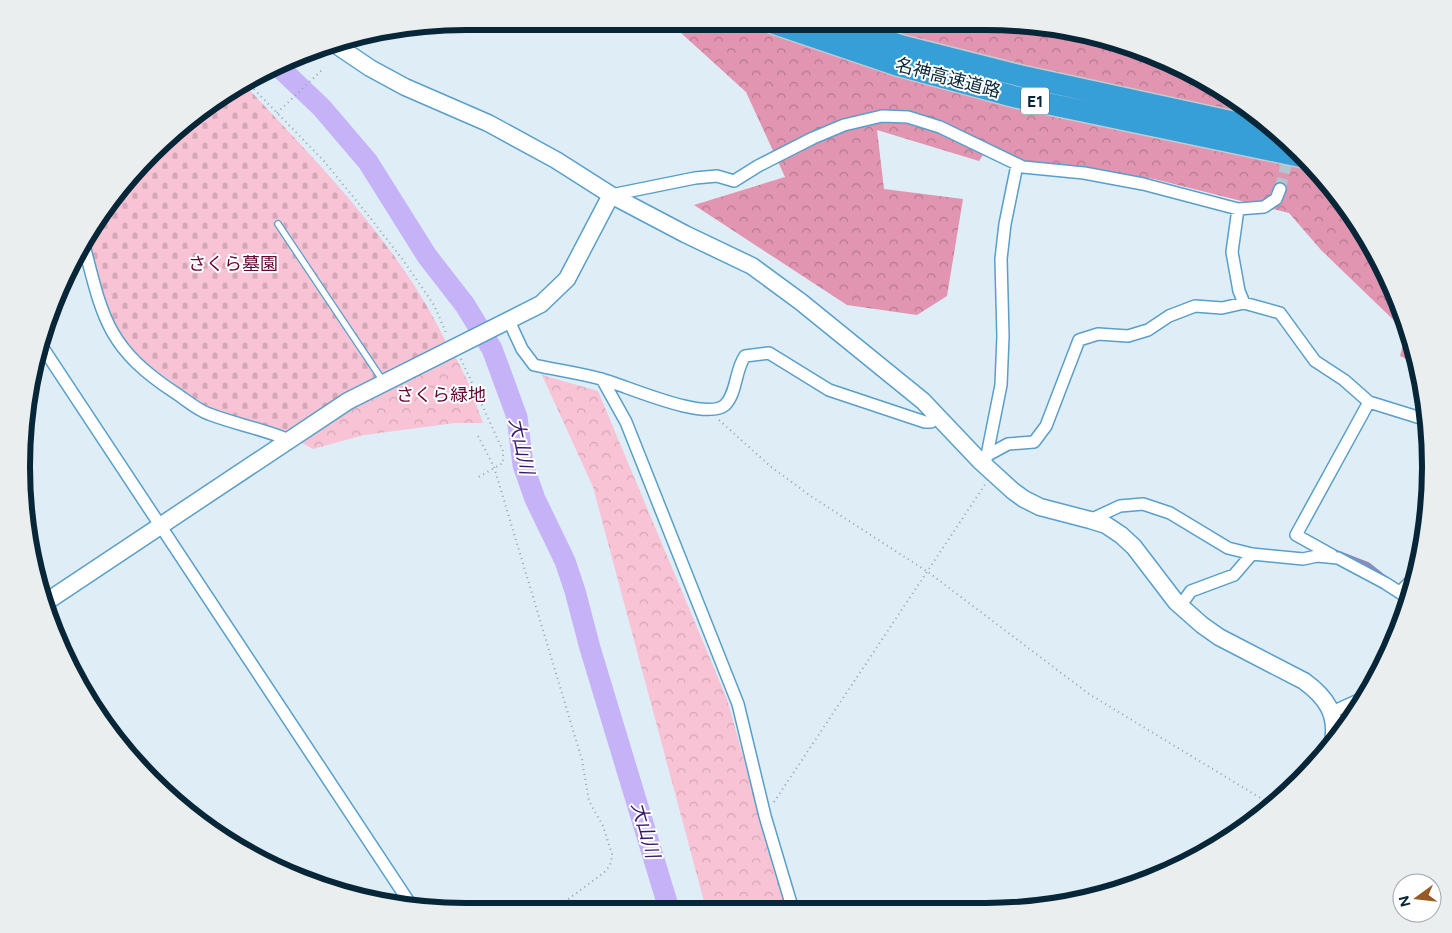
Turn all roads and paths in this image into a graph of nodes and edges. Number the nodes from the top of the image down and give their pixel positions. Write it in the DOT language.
graph roads {
  1 [pos="794,30"];
  2 [pos="853,30"];
  3 [pos="341,49"];
  4 [pos="324,68"];
  5 [pos="251,86"];
  6 [pos="277,113"];
  7 [pos="1261,128"];
  8 [pos="1290,154"];
  9 [pos="1017,165"];
  10 [pos="1280,189"];
  11 [pos="611,195"];
  12 [pos="1238,209"];
  13 [pos="278,224"];
  14 [pos="86,252"];
  15 [pos="1244,303"];
  16 [pos="507,322"];
  17 [pos="459,346"];
  18 [pos="46,352"];
  19 [pos="602,379"];
  20 [pos="384,383"];
  21 [pos="1369,402"];
  22 [pos="707,410"];
  23 [pos="938,416"];
  24 [pos="1419,417"];
  25 [pos="478,436"];
  26 [pos="289,440"];
  27 [pos="988,465"];
  28 [pos="495,468"];
  29 [pos="477,478"];
  30 [pos="1090,520"];
  31 [pos="160,526"];
  32 [pos="1252,554"];
  33 [pos="1338,558"];
  34 [pos="928,572"];
  35 [pos="1403,595"];
  36 [pos="51,599"];
  37 [pos="1180,606"];
  38 [pos="1352,703"];
  39 [pos="1332,712"];
  40 [pos="1334,729"];
  41 [pos="1266,801"];
  42 [pos="765,816"];
  43 [pos="407,899"];
  44 [pos="563,903"];
  45 [pos="791,903"];
  1 -- 8 [label="highway, 名神高速道路 / E1"];
  2 -- 7 [label="highway, 名神高速道路 / E1"];
  3 -- 11 [label="street"];
  4 -- 6 [label="path"];
  5 -- 6 [label="path"];
  6 -- 17 [label="path"];
  9 -- 11 [label="street"];
  9 -- 12 [label="street"];
  9 -- 27 [label="street"];
  10 -- 12 [label="street"];
  11 -- 16 [label="street"];
  11 -- 23 [label="street"];
  12 -- 15 [label="street"];
  13 -- 20 [label="lane"];
  14 -- 26 [label="street"];
  15 -- 21 [label="street"];
  15 -- 27 [label="street"];
  16 -- 17 [label="street"];
  16 -- 19 [label="street"];
  17 -- 20 [label="street"];
  17 -- 28 [label="path"];
  18 -- 31 [label="street"];
  19 -- 22 [label="street"];
  19 -- 42 [label="street"];
  20 -- 26 [label="street"];
  21 -- 24 [label="street"];
  21 -- 33 [label="street"];
  22 -- 23 [label="street"];
  22 -- 34 [label="path"];
  23 -- 27 [label="street"];
  25 -- 28 [label="path"];
  26 -- 31 [label="street"];
  27 -- 30 [label="street"];
  27 -- 34 [label="path"];
  28 -- 29 [label="path"];
  28 -- 44 [label="path"];
  30 -- 32 [label="street"];
  30 -- 37 [label="street"];
  31 -- 36 [label="street"];
  31 -- 43 [label="street"];
  32 -- 33 [label="street"];
  32 -- 37 [label="street"];
  33 -- 35 [label="street"];
  34 -- 41 [label="path"];
  34 -- 42 [label="path"];
  37 -- 39 [label="street"];
  38 -- 39 [label="street"];
  39 -- 40 [label="street"];
  42 -- 45 [label="street"];
}
